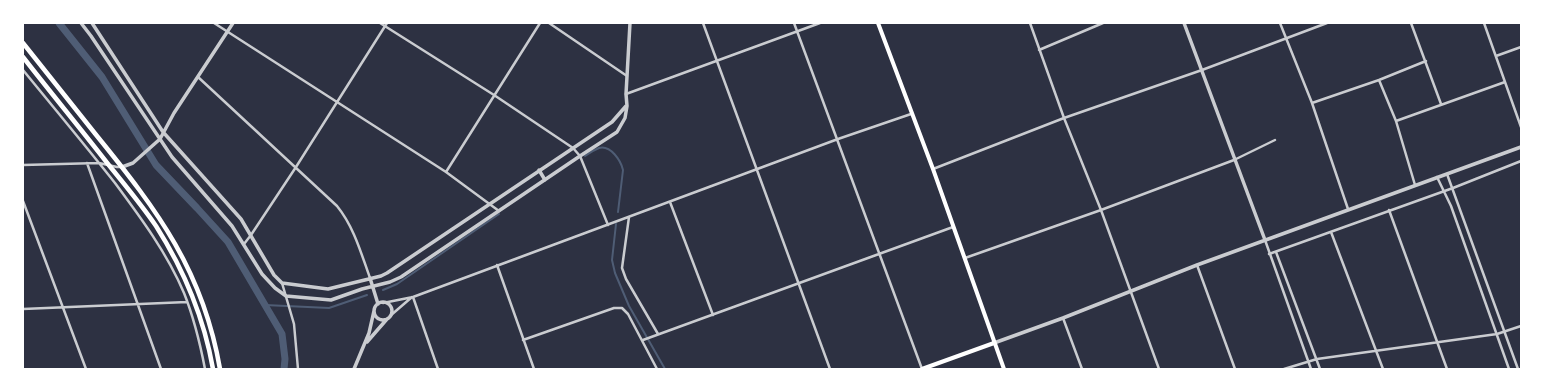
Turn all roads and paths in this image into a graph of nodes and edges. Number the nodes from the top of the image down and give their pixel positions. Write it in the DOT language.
graph roads {
  1 [pos="81,23"];
  2 [pos="92,23"];
  3 [pos="214,23"];
  4 [pos="233,23"];
  5 [pos="380,23"];
  6 [pos="388,23"];
  7 [pos="540,23"];
  8 [pos="549,23"];
  9 [pos="630,23"];
  10 [pos="702,23"];
  11 [pos="794,23"];
  12 [pos="820,23"];
  13 [pos="878,23"];
  14 [pos="1030,23"];
  15 [pos="1103,23"];
  16 [pos="1184,23"];
  17 [pos="1280,23"];
  18 [pos="1327,23"];
  19 [pos="1411,23"];
  20 [pos="1484,23"];
  21 [pos="385,27"];
  22 [pos="227,31"];
  23 [pos="797,31"];
  24 [pos="1286,38"];
  25 [pos="23,43"];
  26 [pos="1521,47"];
  27 [pos="1039,50"];
  28 [pos="1496,56"];
  29 [pos="23,57"];
  30 [pos="716,60"];
  31 [pos="1426,60"];
  32 [pos="23,70"];
  33 [pos="1202,70"];
  34 [pos="627,76"];
  35 [pos="198,77"];
  36 [pos="1379,80"];
  37 [pos="1505,82"];
  38 [pos="626,94"];
  39 [pos="494,95"];
  40 [pos="337,103"];
  41 [pos="1312,103"];
  42 [pos="1441,104"];
  43 [pos="627,106"];
  44 [pos="911,114"];
  45 [pos="1064,118"];
  46 [pos="1396,121"];
  47 [pos="1521,127"];
  48 [pos="163,132"];
  49 [pos="160,139"];
  50 [pos="838,139"];
  51 [pos="1275,140"];
  52 [pos="1521,147"];
  53 [pos="573,148"];
  54 [pos="580,156"];
  55 [pos="1234,160"];
  56 [pos="1521,161"];
  57 [pos="87,163"];
  58 [pos="99,163"];
  59 [pos="23,165"];
  60 [pos="109,165"];
  61 [pos="122,167"];
  62 [pos="296,167"];
  63 [pos="933,169"];
  64 [pos="539,170"];
  65 [pos="757,170"];
  66 [pos="446,172"];
  67 [pos="1447,174"];
  68 [pos="1437,177"];
  69 [pos="545,180"];
  70 [pos="1415,185"];
  71 [pos="1453,188"];
  72 [pos="1443,191"];
  73 [pos="23,201"];
  74 [pos="670,202"];
  75 [pos="490,205"];
  76 [pos="1348,209"];
  77 [pos="1101,210"];
  78 [pos="1389,210"];
  79 [pos="499,211"];
  80 [pos="629,217"];
  81 [pos="608,225"];
  82 [pos="953,227"];
  83 [pos="1332,232"];
  84 [pos="251,235"];
  85 [pos="1265,240"];
  86 [pos="244,244"];
  87 [pos="1276,252"];
  88 [pos="879,254"];
  89 [pos="1269,254"];
  90 [pos="964,258"];
  91 [pos="497,265"];
  92 [pos="1197,265"];
  93 [pos="370,278"];
  94 [pos="282,283"];
  95 [pos="799,283"];
  96 [pos="372,287"];
  97 [pos="1130,292"];
  98 [pos="286,296"];
  99 [pos="413,297"];
  100 [pos="187,302"];
  101 [pos="381,303"];
  102 [pos="138,304"];
  103 [pos="63,307"];
  104 [pos="23,308"];
  105 [pos="374,312"];
  106 [pos="713,314"];
  107 [pos="388,318"];
  108 [pos="1063,318"];
  109 [pos="1521,326"];
  110 [pos="1504,332"];
  111 [pos="658,334"];
  112 [pos="1497,334"];
  113 [pos="523,340"];
  114 [pos="643,340"];
  115 [pos="994,343"];
  116 [pos="1438,343"];
  117 [pos="364,346"];
  118 [pos="1377,351"];
  119 [pos="1316,358"];
  120 [pos="1308,360"];
  121 [pos="86,369"];
  122 [pos="161,369"];
  123 [pos="204,369"];
  124 [pos="212,369"];
  125 [pos="220,369"];
  126 [pos="298,369"];
  127 [pos="354,369"];
  128 [pos="438,369"];
  129 [pos="534,369"];
  130 [pos="657,369"];
  131 [pos="830,369"];
  132 [pos="922,369"];
  133 [pos="1004,369"];
  134 [pos="1082,369"];
  135 [pos="1159,369"];
  136 [pos="1235,369"];
  137 [pos="1284,369"];
  138 [pos="1311,369"];
  139 [pos="1320,369"];
  140 [pos="1383,369"];
  141 [pos="1447,369"];
  142 [pos="1509,369"];
  143 [pos="1518,369"];
  1 -- 49 [label="street"];
  2 -- 48 [label="street"];
  3 -- 22 [label="street"];
  4 -- 22 [label="street"];
  5 -- 21 [label="street"];
  6 -- 21 [label="street"];
  7 -- 39 [label="street"];
  8 -- 34 [label="street"];
  9 -- 34 [label="street"];
  10 -- 30 [label="street"];
  11 -- 23 [label="street"];
  12 -- 23 [label="street"];
  13 -- 44 [label="main road"];
  14 -- 27 [label="street"];
  15 -- 27 [label="street"];
  16 -- 33 [label="street"];
  17 -- 24 [label="street"];
  18 -- 24 [label="street"];
  19 -- 31 [label="street"];
  20 -- 28 [label="street"];
  21 -- 39 [label="street"];
  21 -- 40 [label="street"];
  22 -- 35 [label="street"];
  22 -- 40 [label="street"];
  23 -- 30 [label="street"];
  23 -- 50 [label="street"];
  24 -- 33 [label="street"];
  24 -- 41 [label="street"];
  25 -- 61 [label="highway"];
  26 -- 28 [label="street"];
  27 -- 45 [label="street"];
  28 -- 37 [label="street"];
  29 -- 60 [label="highway"];
  30 -- 38 [label="street"];
  30 -- 65 [label="street"];
  31 -- 36 [label="street"];
  31 -- 42 [label="street"];
  32 -- 58 [label="street"];
  33 -- 45 [label="street"];
  33 -- 55 [label="street"];
  34 -- 38 [label="street"];
  35 -- 48 [label="street"];
  35 -- 62 [label="street"];
  36 -- 41 [label="street"];
  36 -- 46 [label="street"];
  37 -- 42 [label="street"];
  37 -- 47 [label="street"];
  38 -- 43 [label="street"];
  39 -- 53 [label="street"];
  39 -- 66 [label="street"];
  40 -- 62 [label="street"];
  40 -- 66 [label="street"];
  41 -- 76 [label="street"];
  42 -- 46 [label="street"];
  43 -- 53 [label="street"];
  43 -- 54 [label="street"];
  44 -- 50 [label="street"];
  44 -- 63 [label="main road"];
  45 -- 63 [label="street"];
  45 -- 77 [label="street"];
  46 -- 70 [label="street"];
  48 -- 49 [label="street"];
  48 -- 84 [label="street"];
  49 -- 61 [label="street"];
  49 -- 86 [label="street"];
  50 -- 65 [label="street"];
  50 -- 88 [label="street"];
  51 -- 55 [label="street"];
  52 -- 67 [label="street"];
  53 -- 54 [label="street"];
  53 -- 64 [label="street"];
  54 -- 69 [label="street"];
  54 -- 81 [label="street"];
  55 -- 77 [label="street"];
  55 -- 85 [label="street"];
  56 -- 71 [label="street"];
  57 -- 58 [label="street"];
  57 -- 59 [label="street"];
  57 -- 102 [label="street"];
  58 -- 60 [label="street"];
  58 -- 100 [label="street"];
  60 -- 61 [label="street"];
  60 -- 124 [label="highway"];
  61 -- 125 [label="highway"];
  62 -- 84 [label="street"];
  62 -- 93 [label="street"];
  63 -- 82 [label="main road"];
  64 -- 69 [label="street"];
  64 -- 75 [label="street"];
  65 -- 74 [label="street"];
  65 -- 95 [label="street"];
  66 -- 75 [label="street"];
  67 -- 68 [label="street"];
  67 -- 71 [label="street"];
  68 -- 70 [label="street"];
  68 -- 72 [label="street"];
  69 -- 79 [label="street"];
  70 -- 76 [label="street"];
  71 -- 72 [label="street"];
  71 -- 110 [label="street"];
  72 -- 78 [label="street"];
  72 -- 112 [label="street"];
  73 -- 103 [label="street"];
  74 -- 80 [label="street"];
  74 -- 106 [label="street"];
  75 -- 79 [label="street"];
  75 -- 93 [label="street"];
  76 -- 85 [label="street"];
  77 -- 90 [label="street"];
  77 -- 97 [label="street"];
  78 -- 83 [label="street"];
  78 -- 116 [label="street"];
  79 -- 96 [label="street"];
  80 -- 81 [label="street"];
  80 -- 111 [label="street"];
  81 -- 91 [label="street"];
  82 -- 88 [label="street"];
  82 -- 90 [label="main road"];
  83 -- 87 [label="street"];
  83 -- 118 [label="street"];
  84 -- 86 [label="street"];
  84 -- 94 [label="street"];
  85 -- 89 [label="street"];
  85 -- 92 [label="street"];
  86 -- 98 [label="street"];
  87 -- 89 [label="street"];
  87 -- 119 [label="street"];
  88 -- 95 [label="street"];
  88 -- 132 [label="street"];
  89 -- 120 [label="street"];
  90 -- 115 [label="main road"];
  91 -- 99 [label="street"];
  91 -- 113 [label="street"];
  92 -- 97 [label="street"];
  92 -- 136 [label="street"];
  93 -- 94 [label="street"];
  93 -- 96 [label="street"];
  94 -- 98 [label="street"];
  95 -- 106 [label="street"];
  95 -- 131 [label="street"];
  96 -- 98 [label="street"];
  96 -- 101 [label="street"];
  97 -- 108 [label="street"];
  97 -- 135 [label="street"];
  98 -- 126 [label="street"];
  99 -- 101 [label="street"];
  99 -- 107 [label="street"];
  99 -- 128 [label="street"];
  100 -- 102 [label="street"];
  100 -- 123 [label="street"];
  101 -- 105 [label="street"];
  101 -- 107 [label="street"];
  102 -- 103 [label="street"];
  102 -- 122 [label="street"];
  103 -- 104 [label="street"];
  103 -- 121 [label="street"];
  105 -- 107 [label="street"];
  105 -- 117 [label="street"];
  106 -- 111 [label="street"];
  107 -- 117 [label="street"];
  108 -- 115 [label="street"];
  108 -- 134 [label="street"];
  109 -- 110 [label="street"];
  110 -- 112 [label="street"];
  110 -- 143 [label="street"];
  111 -- 114 [label="street"];
  112 -- 116 [label="street"];
  112 -- 142 [label="street"];
  113 -- 114 [label="street"];
  113 -- 129 [label="street"];
  114 -- 130 [label="street"];
  115 -- 132 [label="main road"];
  115 -- 133 [label="main road"];
  116 -- 118 [label="street"];
  116 -- 141 [label="street"];
  117 -- 127 [label="street"];
  118 -- 119 [label="street"];
  118 -- 140 [label="street"];
  119 -- 120 [label="street"];
  119 -- 139 [label="street"];
  120 -- 137 [label="street"];
  120 -- 138 [label="street"];
}
